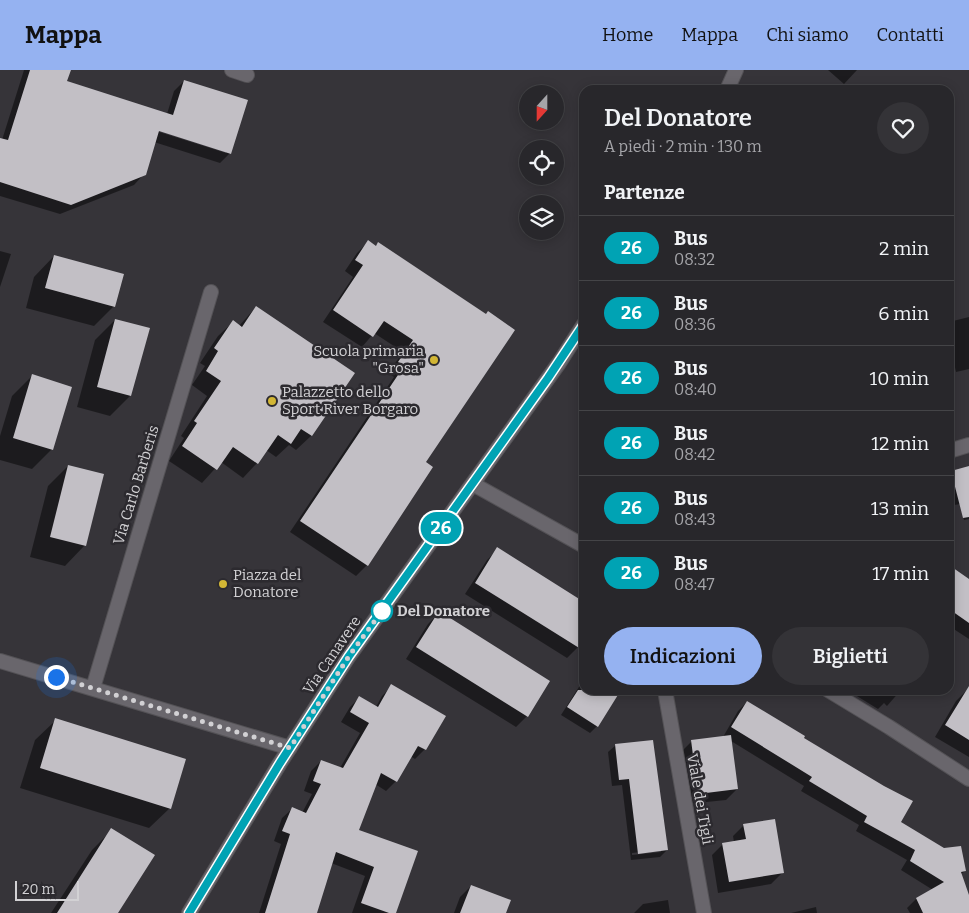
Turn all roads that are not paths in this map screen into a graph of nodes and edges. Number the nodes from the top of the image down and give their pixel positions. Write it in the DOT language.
graph roads {
  1 [pos="232,70"];
  2 [pos="736,70"];
  3 [pos="247,75"];
  4 [pos="728,85"];
  5 [pos="211,292"];
  6 [pos="579,332"];
  7 [pos="969,445"];
  8 [pos="954,450"];
  9 [pos="473,484"];
  10 [pos="579,543"];
  11 [pos="0,660"];
  12 [pos="92,688"];
  13 [pos="666,695"];
  14 [pos="836,695"];
  15 [pos="290,748"];
  16 [pos="969,779"];
  17 [pos="192,912"];
  18 [pos="704,913"];
  1 -- 3 [label="street"];
  2 -- 4 [label="street"];
  5 -- 12 [label="street, Via Carlo Barberis"];
  6 -- 9 [label="street, Via Canavere"];
  7 -- 8 [label="street"];
  9 -- 10 [label="street"];
  9 -- 15 [label="street, Via Canavere"];
  11 -- 12 [label="street"];
  12 -- 15 [label="street"];
  13 -- 18 [label="street, Viale dei Tigli"];
  14 -- 16 [label="street"];
  15 -- 17 [label="street, Via Canavere"];
}
